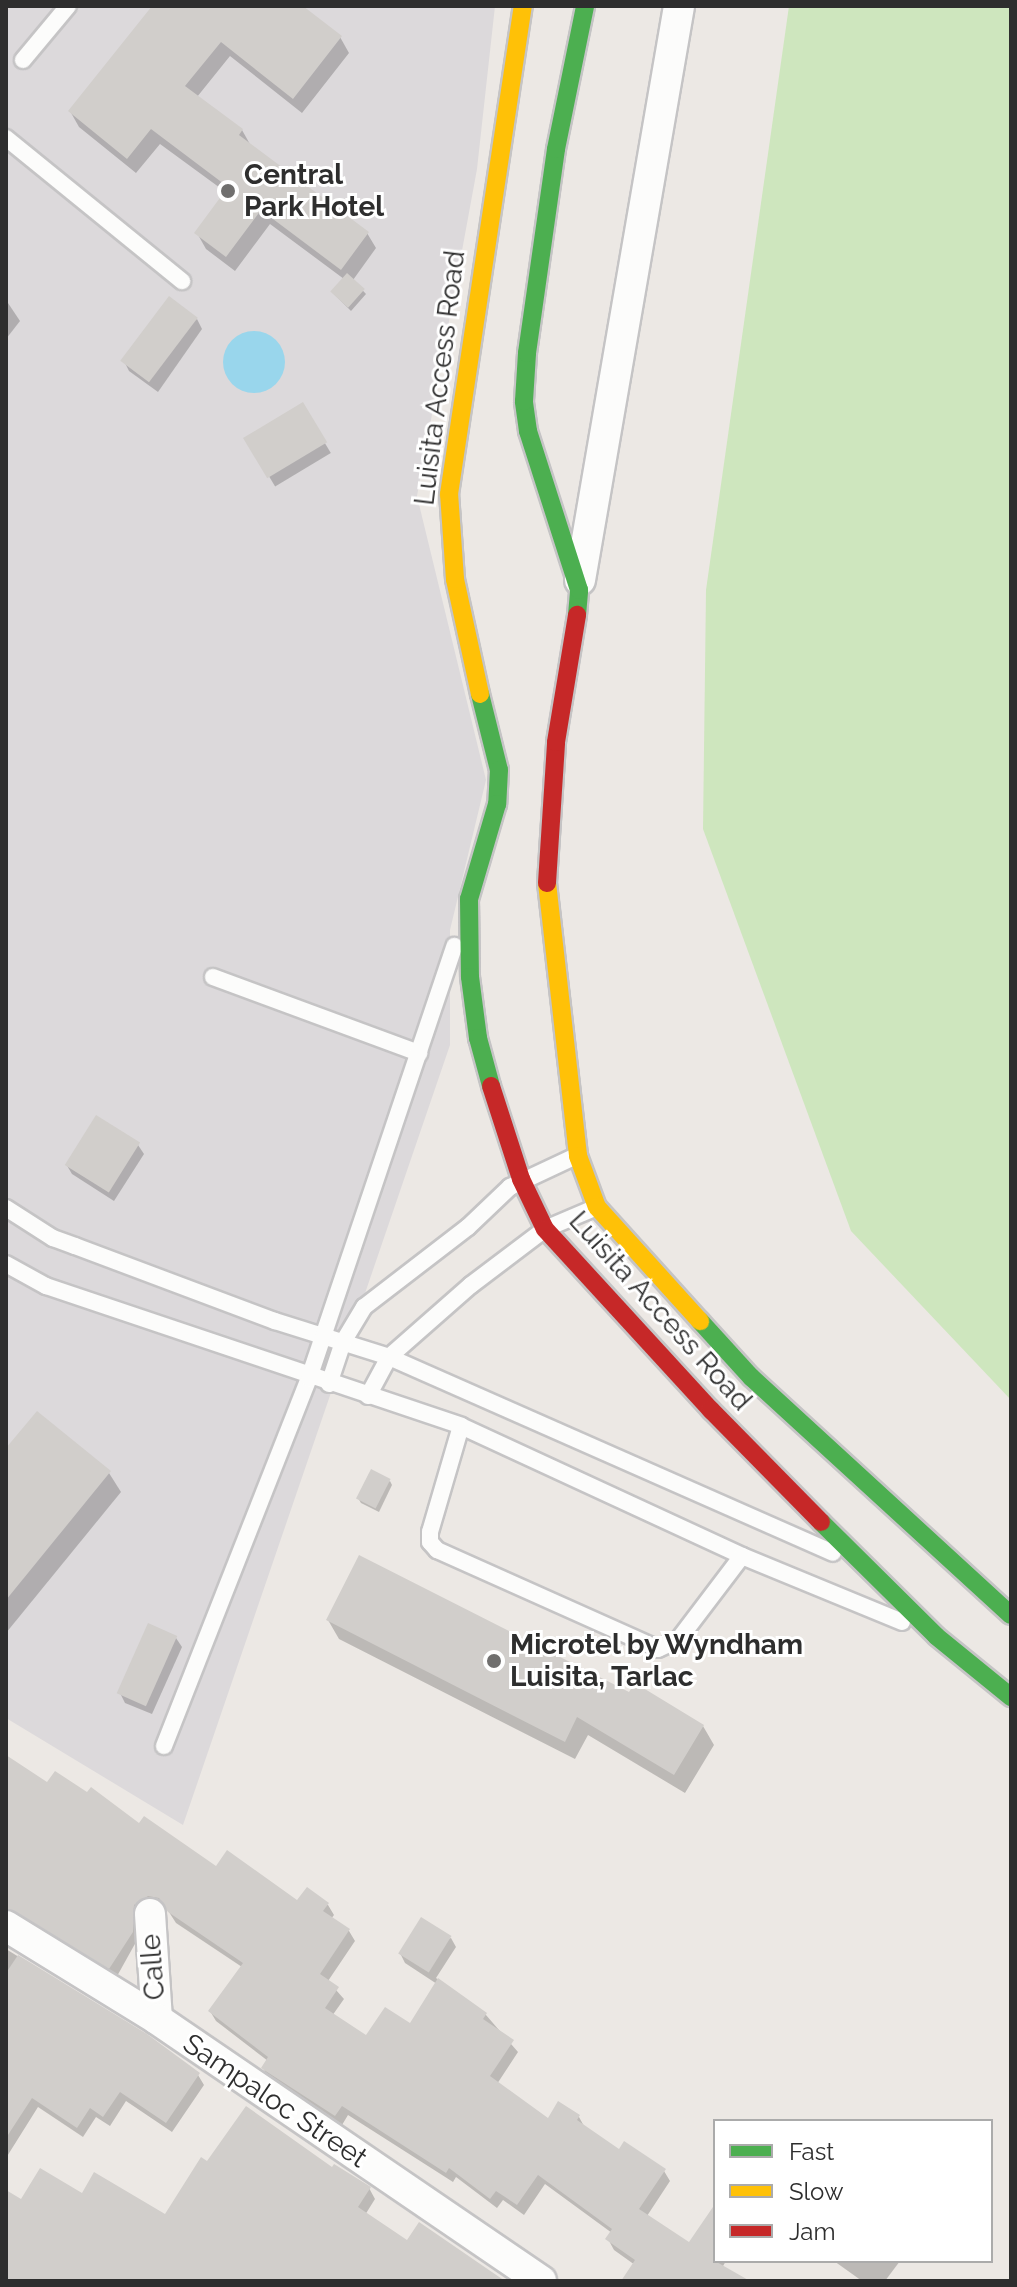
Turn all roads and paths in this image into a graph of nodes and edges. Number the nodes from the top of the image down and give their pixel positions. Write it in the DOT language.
graph roads {
  1 [pos="68,6"];
  2 [pos="523,6"];
  3 [pos="585,6"];
  4 [pos="679,6"];
  5 [pos="23,60"];
  6 [pos="6,138"];
  7 [pos="182,281"];
  8 [pos="579,590"];
  9 [pos="469,899"];
  10 [pos="213,977"];
  11 [pos="419,1053"];
  12 [pos="578,1156"];
  13 [pos="521,1179"];
  14 [pos="597,1207"];
  15 [pos="6,1208"];
  16 [pos="545,1229"];
  17 [pos="6,1264"];
  18 [pos="320,1335"];
  19 [pos="343,1342"];
  20 [pos="389,1357"];
  21 [pos="309,1378"];
  22 [pos="329,1384"];
  23 [pos="368,1396"];
  24 [pos="461,1426"];
  25 [pos="742,1556"];
  26 [pos="867,1568"];
  27 [pos="1011,1615"];
  28 [pos="936,1636"];
  29 [pos="1011,1697"];
  30 [pos="164,1746"];
  31 [pos="150,1914"];
  32 [pos="6,1926"];
  33 [pos="157,2019"];
  34 [pos="541,2281"];
  1 -- 5 [label="lane"];
  2 -- 9 [label="main road, Luisita Access Road"];
  3 -- 8 [label="main road, Luisita Access Road"];
  4 -- 8 [label="street"];
  6 -- 7 [label="lane"];
  8 -- 12 [label="main road, Luisita Access Road"];
  9 -- 11 [label="lane"];
  9 -- 13 [label="main road, Luisita Access Road"];
  10 -- 11 [label="lane"];
  11 -- 18 [label="lane"];
  12 -- 13 [label="lane"];
  12 -- 14 [label="main road, Luisita Access Road"];
  13 -- 16 [label="main road, Luisita Access Road"];
  13 -- 19 [label="lane"];
  14 -- 16 [label="lane"];
  14 -- 27 [label="main road, Luisita Access Road"];
  15 -- 18 [label="lane"];
  16 -- 20 [label="lane"];
  16 -- 26 [label="main road, Luisita Access Road"];
  17 -- 21 [label="lane"];
  18 -- 19 [label="lane"];
  18 -- 21 [label="lane"];
  19 -- 20 [label="lane"];
  19 -- 22 [label="lane"];
  20 -- 23 [label="lane"];
  20 -- 26 [label="lane"];
  21 -- 22 [label="lane"];
  21 -- 30 [label="lane"];
  22 -- 23 [label="lane"];
  23 -- 24 [label="lane"];
  24 -- 25 [label="lane"];
  24 -- 25 [label="lane"];
  25 -- 28 [label="lane"];
  26 -- 28 [label="main road, Luisita Access Road"];
  28 -- 29 [label="main road, Luisita Access Road"];
  31 -- 33 [label="street, Calle"];
  32 -- 33 [label="street, Sampaloc Street"];
  33 -- 34 [label="street, Sampaloc Street"];
}
